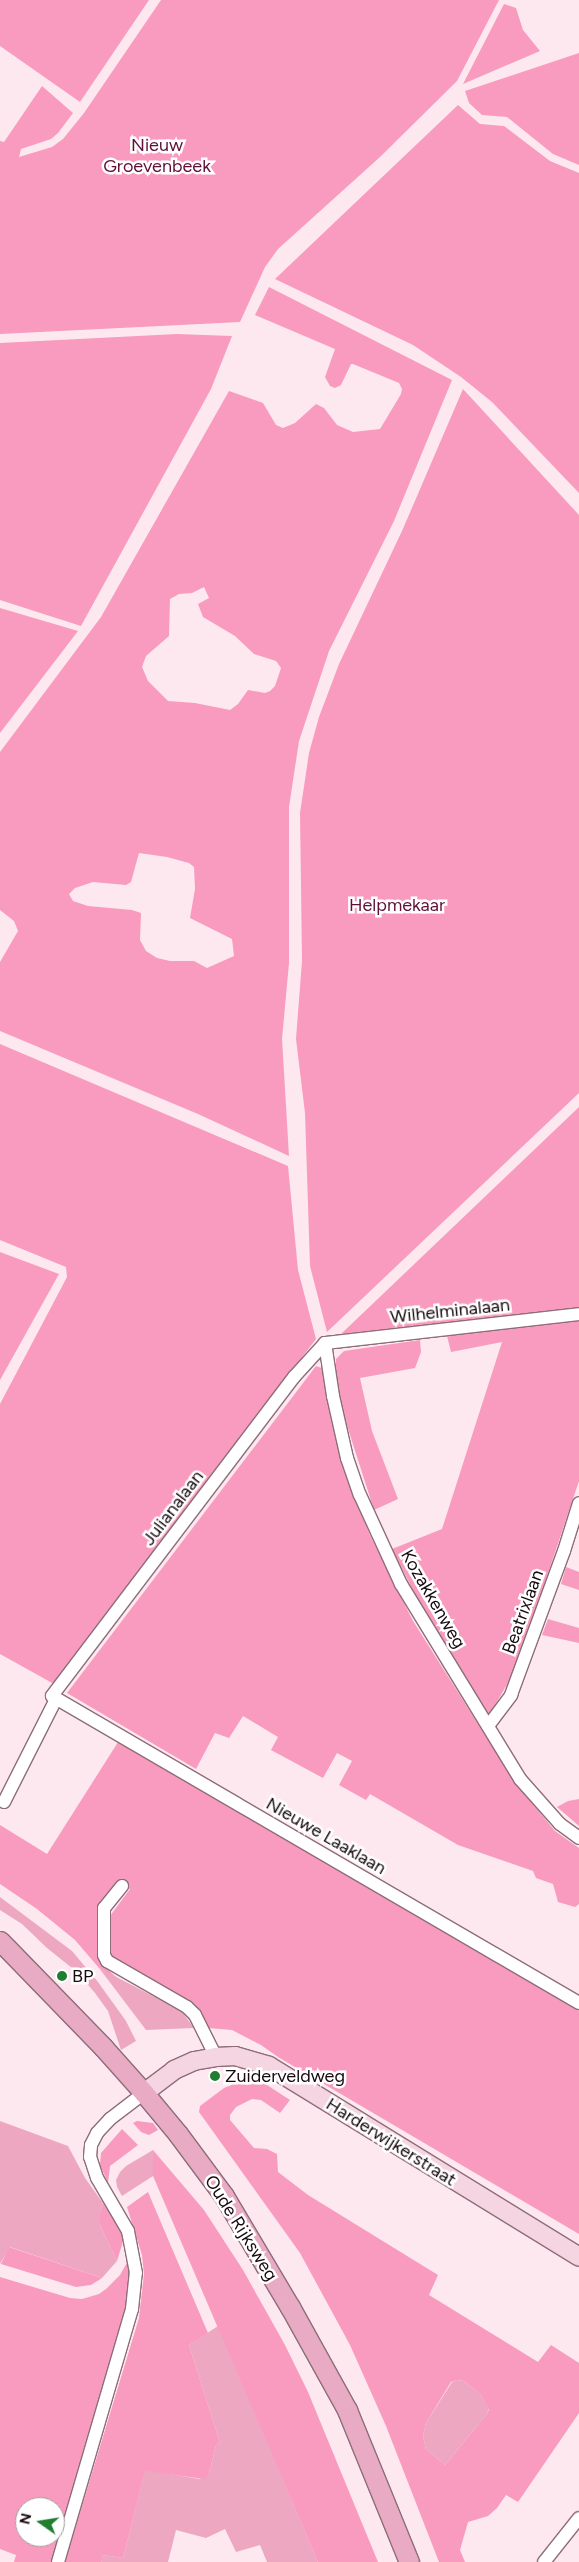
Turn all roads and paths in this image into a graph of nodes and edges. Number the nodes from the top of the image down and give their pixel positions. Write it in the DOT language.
graph roads {
  1 [pos="579,1314"];
  2 [pos="325,1343"];
  3 [pos="579,1503"];
  4 [pos="54,1698"];
  5 [pos="488,1726"];
  6 [pos="4,1802"];
  7 [pos="579,1838"];
  8 [pos="122,1886"];
  9 [pos="0,1941"];
  10 [pos="579,2003"];
  11 [pos="216,2056"];
  12 [pos="144,2093"];
  13 [pos="579,2257"];
  14 [pos="579,2518"];
  15 [pos="58,2562"];
  16 [pos="409,2562"];
  17 [pos="544,2562"];
  1 -- 2 [label="street, Wilhelminalaan"];
  2 -- 4 [label="street, Julianalaan"];
  2 -- 5 [label="street, Kozakkenweg"];
  3 -- 5 [label="street, Beatrixlaan"];
  4 -- 6 [label="street"];
  4 -- 10 [label="street, Nieuwe Laaklaan"];
  5 -- 7 [label="street, Kozakkenweg"];
  8 -- 11 [label="street"];
  9 -- 12 [label="main road, Oude Rijksweg"];
  11 -- 12 [label="main road, Harderwijkerstraat"];
  11 -- 13 [label="main road, Harderwijkerstraat"];
  12 -- 15 [label="street"];
  12 -- 16 [label="main road, Oude Rijksweg"];
  14 -- 17 [label="street"];
}
